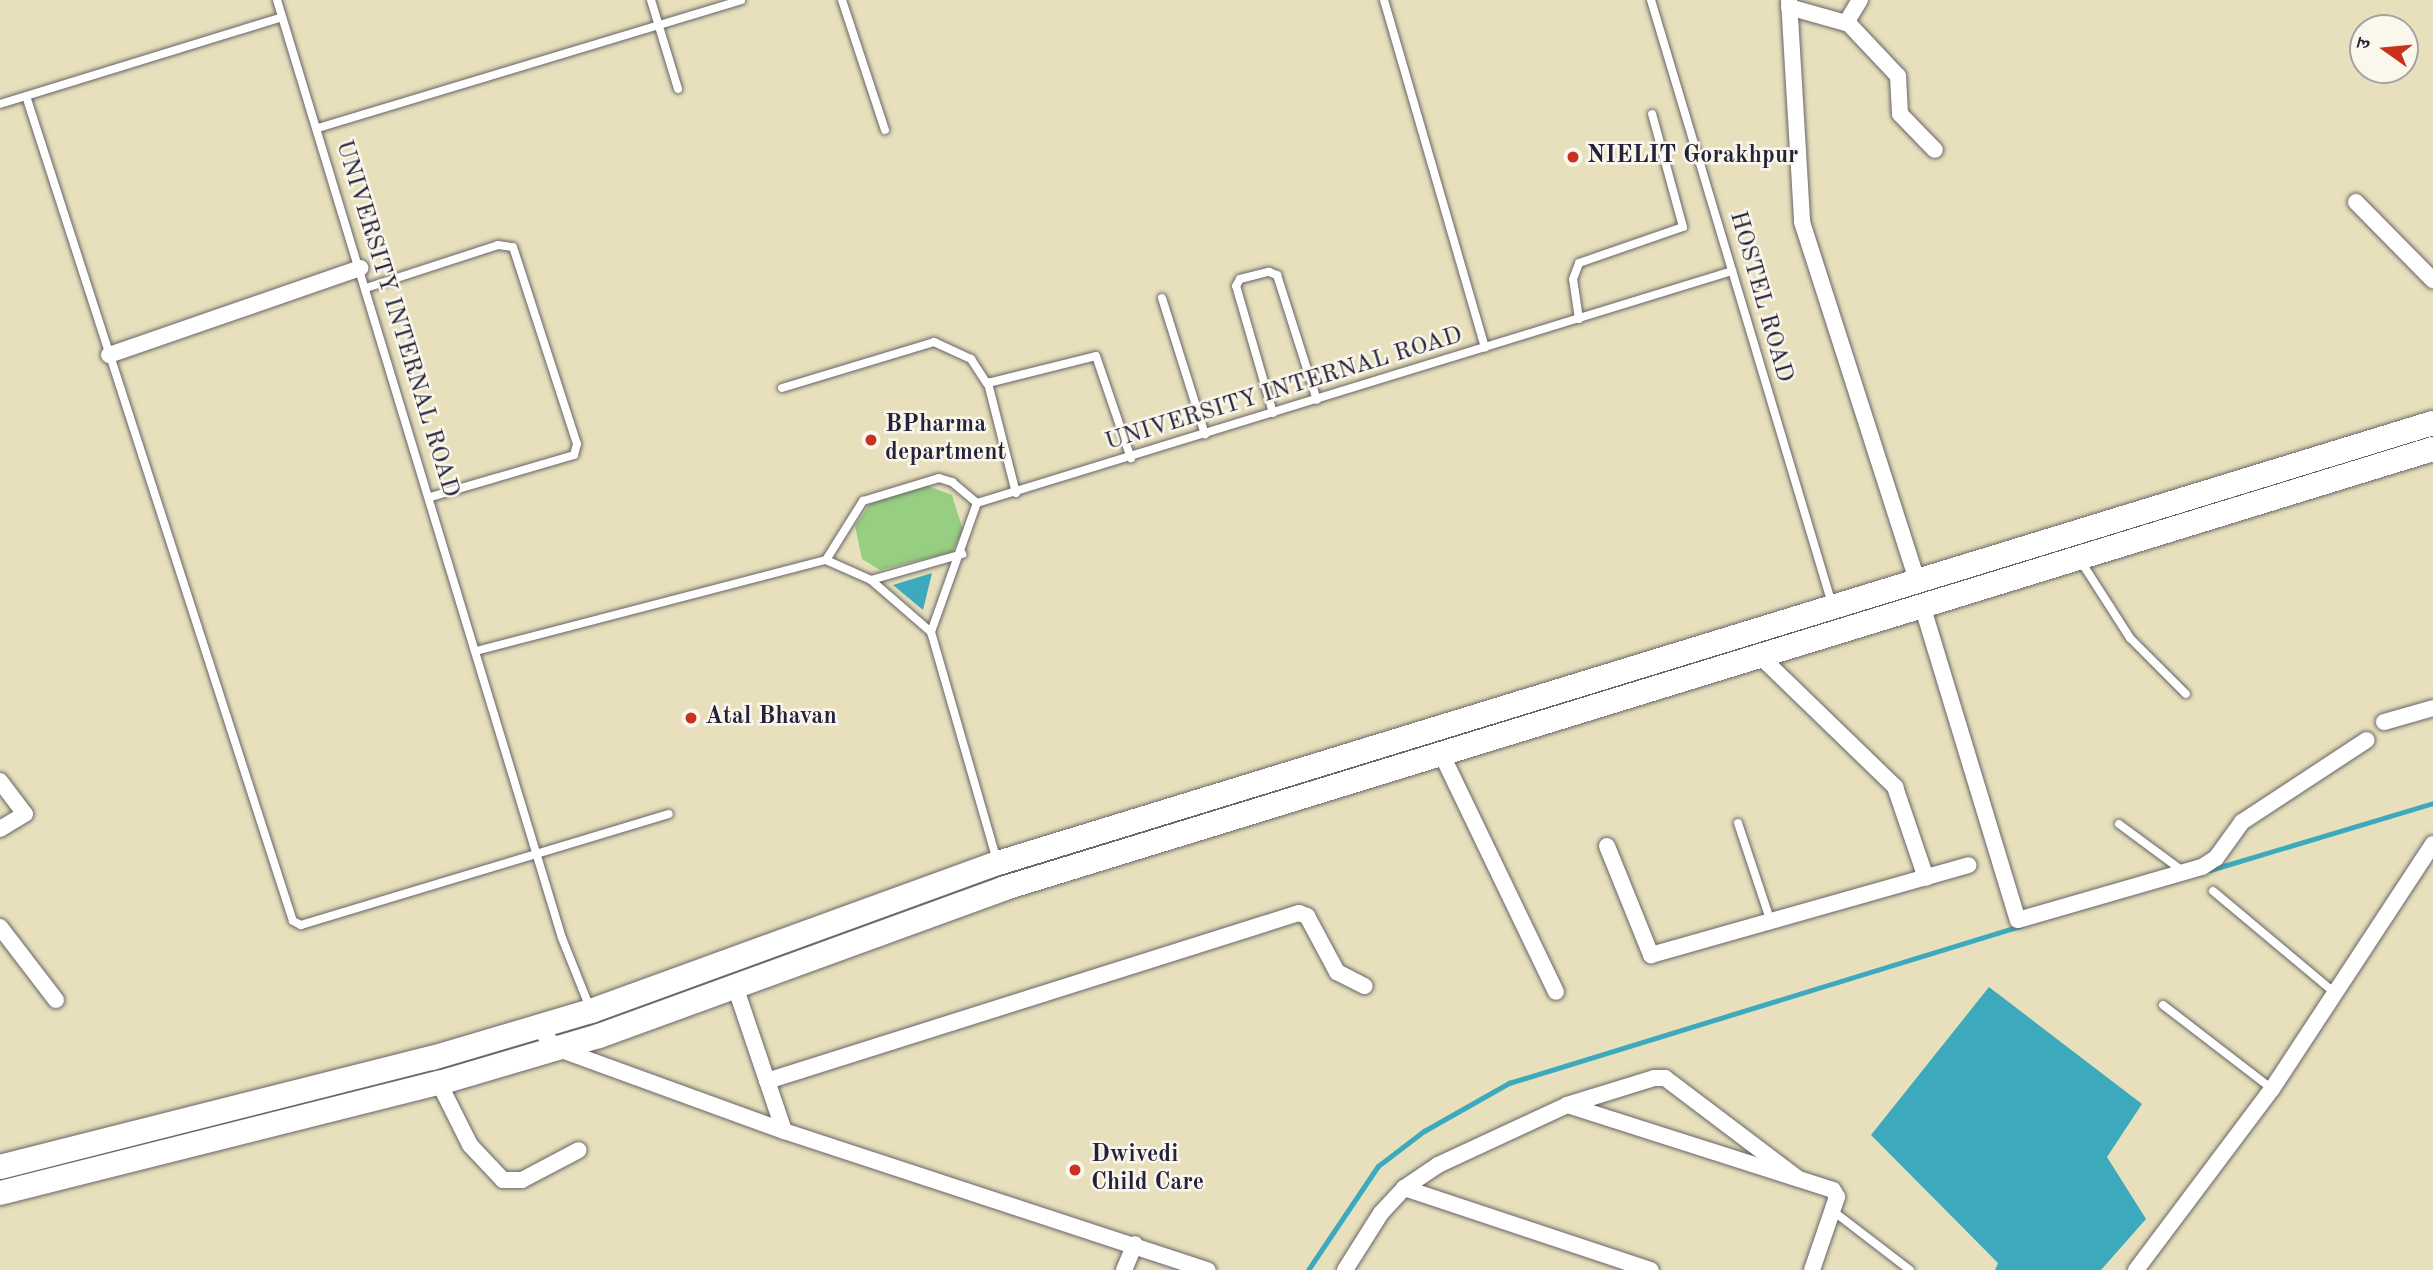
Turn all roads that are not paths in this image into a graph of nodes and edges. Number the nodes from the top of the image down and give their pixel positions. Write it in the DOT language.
graph roads {
  1 [pos="277,0"];
  2 [pos="651,0"];
  3 [pos="741,0"];
  4 [pos="842,0"];
  5 [pos="1384,0"];
  6 [pos="1651,0"];
  7 [pos="1860,0"];
  8 [pos="1789,4"];
  9 [pos="282,17"];
  10 [pos="1848,23"];
  11 [pos="659,28"];
  12 [pos="678,89"];
  13 [pos="26,96"];
  14 [pos="0,104"];
  15 [pos="1652,114"];
  16 [pos="318,128"];
  17 [pos="884,130"];
  18 [pos="1935,150"];
  19 [pos="2356,202"];
  20 [pos="360,268"];
  21 [pos="1732,271"];
  22 [pos="2433,280"];
  23 [pos="366,288"];
  24 [pos="1162,298"];
  25 [pos="1579,318"];
  26 [pos="1485,348"];
  27 [pos="109,355"];
  28 [pos="987,384"];
  29 [pos="782,388"];
  30 [pos="1317,400"];
  31 [pos="1273,413"];
  32 [pos="2433,423"];
  33 [pos="1205,434"];
  34 [pos="2433,449"];
  35 [pos="1131,458"];
  36 [pos="1016,493"];
  37 [pos="430,497"];
  38 [pos="977,503"];
  39 [pos="962,554"];
  40 [pos="2078,557"];
  41 [pos="826,560"];
  42 [pos="871,580"];
  43 [pos="1917,580"];
  44 [pos="1832,605"];
  45 [pos="1922,605"];
  46 [pos="1839,630"];
  47 [pos="931,632"];
  48 [pos="477,650"];
  49 [pos="1759,655"];
  50 [pos="2186,694"];
  51 [pos="2433,708"];
  52 [pos="2384,722"];
  53 [pos="2367,740"];
  54 [pos="1441,753"];
  55 [pos="0,781"];
  56 [pos="668,814"];
  57 [pos="1738,823"];
  58 [pos="2119,824"];
  59 [pos="0,829"];
  60 [pos="1607,846"];
  61 [pos="2432,849"];
  62 [pos="538,855"];
  63 [pos="998,863"];
  64 [pos="1968,865"];
  65 [pos="2184,872"];
  66 [pos="1926,878"];
  67 [pos="1005,888"];
  68 [pos="2213,891"];
  69 [pos="1771,922"];
  70 [pos="0,927"];
  71 [pos="1365,986"];
  72 [pos="736,989"];
  73 [pos="1556,992"];
  74 [pos="2336,995"];
  75 [pos="56,1000"];
  76 [pos="2163,1005"];
  77 [pos="591,1011"];
  78 [pos="538,1027"];
  79 [pos="556,1048"];
  80 [pos="767,1081"];
  81 [pos="439,1083"];
  82 [pos="2272,1088"];
  83 [pos="1567,1105"];
  84 [pos="784,1131"];
  85 [pos="579,1150"];
  86 [pos="0,1167"];
  87 [pos="1797,1178"];
  88 [pos="1404,1188"];
  89 [pos="0,1194"];
  90 [pos="1833,1211"];
  91 [pos="1135,1244"];
  92 [pos="1124,1270"];
  93 [pos="1208,1270"];
  94 [pos="1345,1270"];
  95 [pos="1650,1270"];
  96 [pos="1812,1270"];
  97 [pos="1910,1270"];
  98 [pos="2136,1270"];
  1 -- 9 [label="lane, UNIVERSITY INTERNAL ROAD"];
  2 -- 11 [label="lane"];
  3 -- 11 [label="lane"];
  4 -- 17 [label="lane"];
  5 -- 26 [label="lane"];
  6 -- 21 [label="lane, HOSTEL ROAD"];
  7 -- 10 [label="street"];
  8 -- 10 [label="street"];
  8 -- 43 [label="street"];
  9 -- 13 [label="lane"];
  9 -- 16 [label="lane, UNIVERSITY INTERNAL ROAD"];
  10 -- 18 [label="street"];
  11 -- 12 [label="lane"];
  11 -- 16 [label="lane"];
  13 -- 14 [label="lane"];
  13 -- 27 [label="lane"];
  15 -- 25 [label="lane"];
  16 -- 20 [label="lane, UNIVERSITY INTERNAL ROAD"];
  19 -- 22 [label="street"];
  20 -- 23 [label="lane, UNIVERSITY INTERNAL ROAD"];
  20 -- 27 [label="street"];
  21 -- 25 [label="lane, UNIVERSITY INTERNAL ROAD"];
  21 -- 44 [label="lane, HOSTEL ROAD"];
  23 -- 37 [label="lane, UNIVERSITY INTERNAL ROAD"];
  23 -- 37 [label="lane"];
  24 -- 33 [label="lane"];
  25 -- 26 [label="lane, UNIVERSITY INTERNAL ROAD"];
  26 -- 30 [label="lane, UNIVERSITY INTERNAL ROAD"];
  27 -- 62 [label="lane"];
  28 -- 29 [label="lane"];
  28 -- 35 [label="lane"];
  28 -- 36 [label="lane"];
  30 -- 31 [label="lane, UNIVERSITY INTERNAL ROAD"];
  30 -- 31 [label="lane"];
  31 -- 33 [label="lane, UNIVERSITY INTERNAL ROAD"];
  32 -- 43 [label="highway"];
  33 -- 35 [label="lane, UNIVERSITY INTERNAL ROAD"];
  34 -- 40 [label="highway"];
  35 -- 36 [label="lane, UNIVERSITY INTERNAL ROAD"];
  36 -- 38 [label="lane, UNIVERSITY INTERNAL ROAD"];
  37 -- 48 [label="lane, UNIVERSITY INTERNAL ROAD"];
  38 -- 39 [label="lane"];
  38 -- 41 [label="lane"];
  39 -- 42 [label="lane"];
  39 -- 47 [label="lane"];
  40 -- 45 [label="highway"];
  40 -- 50 [label="lane"];
  41 -- 42 [label="lane"];
  41 -- 48 [label="lane"];
  42 -- 47 [label="lane"];
  43 -- 44 [label="highway"];
  44 -- 46 [label="lane, HOSTEL ROAD"];
  44 -- 63 [label="highway"];
  45 -- 46 [label="highway"];
  45 -- 65 [label="street"];
  46 -- 49 [label="highway"];
  47 -- 63 [label="lane"];
  48 -- 62 [label="lane, UNIVERSITY INTERNAL ROAD"];
  49 -- 54 [label="highway"];
  49 -- 66 [label="street"];
  51 -- 52 [label="street"];
  53 -- 65 [label="street"];
  54 -- 67 [label="highway"];
  54 -- 73 [label="street"];
  55 -- 59 [label="street"];
  56 -- 62 [label="lane"];
  57 -- 69 [label="lane"];
  58 -- 65 [label="lane"];
  60 -- 69 [label="street"];
  61 -- 74 [label="street"];
  62 -- 77 [label="lane, UNIVERSITY INTERNAL ROAD"];
  63 -- 67 [label="lane"];
  63 -- 77 [label="highway"];
  64 -- 66 [label="street"];
  66 -- 69 [label="street"];
  67 -- 72 [label="highway"];
  68 -- 74 [label="lane"];
  70 -- 75 [label="street"];
  71 -- 80 [label="street"];
  72 -- 79 [label="highway"];
  72 -- 80 [label="street"];
  74 -- 82 [label="street"];
  76 -- 82 [label="lane"];
  77 -- 78 [label="highway"];
  78 -- 79 [label="street"];
  78 -- 86 [label="highway"];
  79 -- 81 [label="highway"];
  79 -- 84 [label="street"];
  80 -- 84 [label="street"];
  81 -- 85 [label="street"];
  81 -- 89 [label="highway"];
  82 -- 98 [label="street"];
  83 -- 87 [label="street"];
  83 -- 87 [label="street"];
  83 -- 88 [label="street"];
  84 -- 91 [label="street"];
  87 -- 90 [label="street"];
  88 -- 94 [label="street"];
  88 -- 95 [label="street"];
  90 -- 96 [label="street"];
  90 -- 97 [label="lane"];
  91 -- 92 [label="street"];
  91 -- 93 [label="street"];
}
